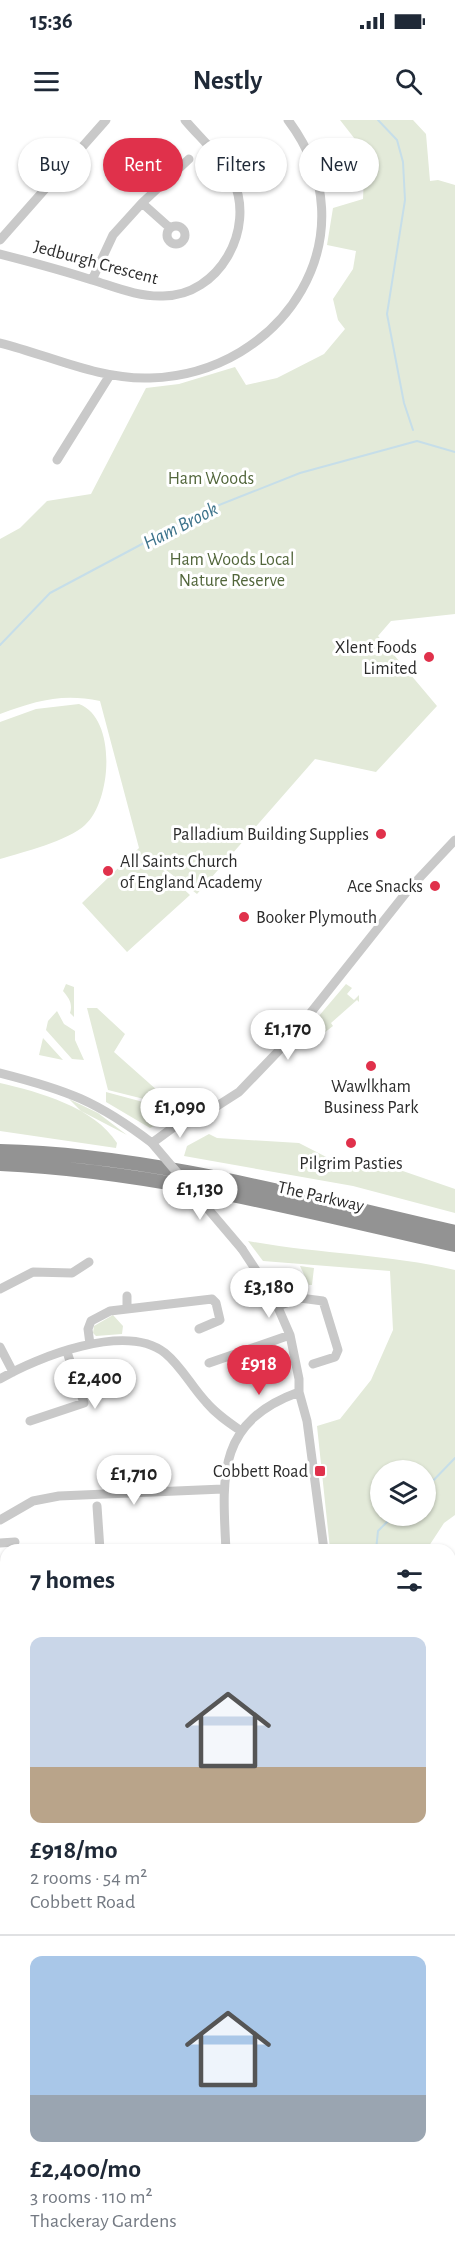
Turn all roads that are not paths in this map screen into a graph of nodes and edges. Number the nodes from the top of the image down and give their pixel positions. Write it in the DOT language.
graph roads {
  1 [pos="106,120"];
  2 [pos="185,120"];
  3 [pos="288,120"];
  4 [pos="189,159"];
  5 [pos="142,203"];
  6 [pos="170,228"];
  7 [pos="0,240"];
  8 [pos="0,254"];
  9 [pos="92,280"];
  10 [pos="0,343"];
  11 [pos="110,375"];
  12 [pos="57,459"];
  13 [pos="455,840"];
  14 [pos="0,1073"];
  15 [pos="152,1143"];
  16 [pos="0,1151"];
  17 [pos="0,1164"];
  18 [pos="455,1232"];
  19 [pos="455,1247"];
  20 [pos="89,1276"];
  21 [pos="0,1289"];
  22 [pos="127,1296"];
  23 [pos="278,1306"];
  24 [pos="128,1308"];
  25 [pos="199,1329"];
  26 [pos="290,1335"];
  27 [pos="90,1344"];
  28 [pos="0,1347"];
  29 [pos="67,1352"];
  30 [pos="209,1363"];
  31 [pos="314,1364"];
  32 [pos="13,1372"];
  33 [pos="0,1379"];
  34 [pos="299,1392"];
  35 [pos="30,1421"];
  36 [pos="241,1431"];
  37 [pos="223,1489"];
  38 [pos="97,1506"];
  39 [pos="0,1520"];
  40 [pos="98,1527"];
  41 [pos="86,1528"];
  42 [pos="15,1542"];
  43 [pos="0,1543"];
  44 [pos="99,1544"];
  45 [pos="226,1544"];
  46 [pos="323,1544"];
  1 -- 7 [label="street"];
  2 -- 9 [label="street, Jedburgh Crescent"];
  3 -- 11 [label="street"];
  4 -- 5 [label="street"];
  5 -- 6 [label="street"];
  5 -- 9 [label="street"];
  8 -- 9 [label="street, Jedburgh Crescent"];
  10 -- 11 [label="street"];
  11 -- 12 [label="street"];
  13 -- 15 [label="street"];
  14 -- 15 [label="street"];
  15 -- 23 [label="street, bridge"];
  16 -- 18 [label="highway, The Parkway"];
  17 -- 19 [label="highway, The Parkway"];
  20 -- 21 [label="street"];
  22 -- 24 [label="street"];
  23 -- 26 [label="street"];
  23 -- 31 [label="street"];
  24 -- 25 [label="street"];
  24 -- 27 [label="street"];
  26 -- 30 [label="street"];
  26 -- 34 [label="street"];
  27 -- 29 [label="street"];
  27 -- 36 [label="street"];
  28 -- 32 [label="street"];
  29 -- 32 [label="street"];
  29 -- 35 [label="street"];
  32 -- 33 [label="street"];
  34 -- 36 [label="street"];
  34 -- 46 [label="street"];
  36 -- 37 [label="street"];
  37 -- 39 [label="street"];
  37 -- 45 [label="street"];
  38 -- 40 [label="street"];
  40 -- 41 [label="street"];
  40 -- 44 [label="street"];
  42 -- 43 [label="street"];
}
